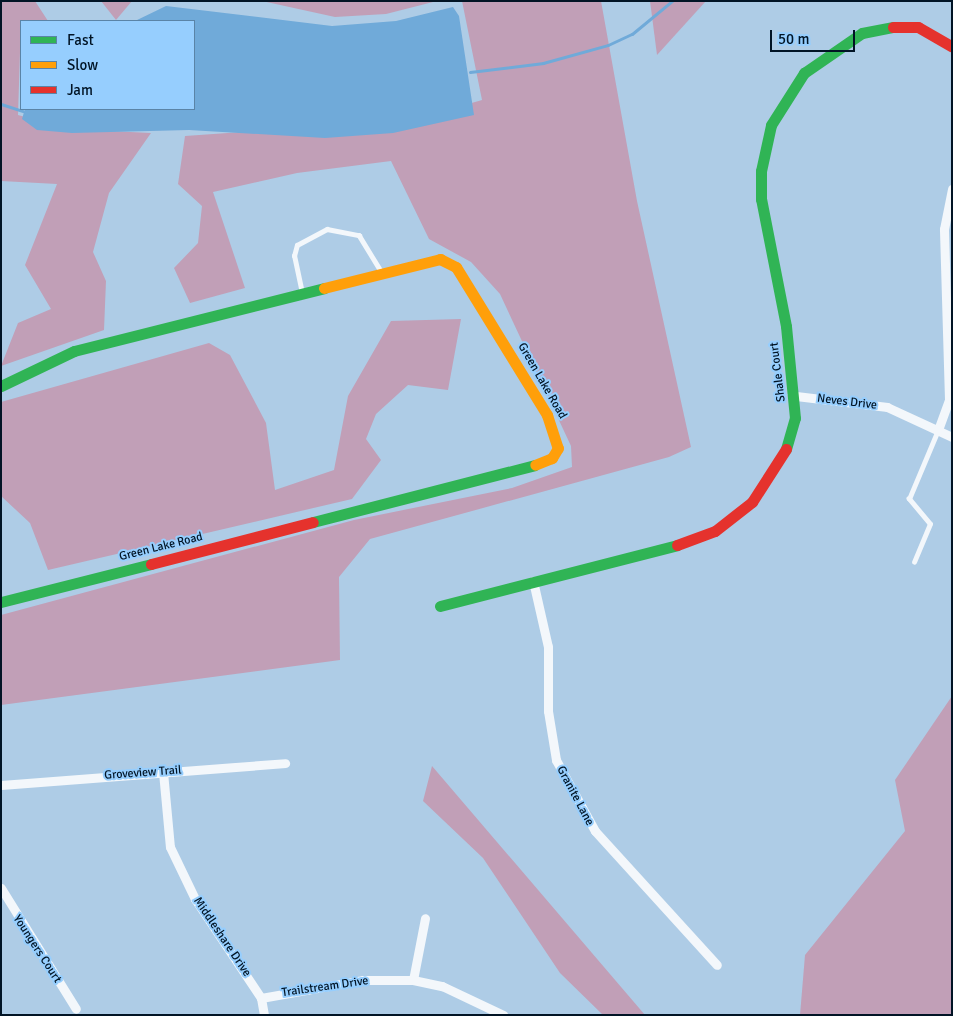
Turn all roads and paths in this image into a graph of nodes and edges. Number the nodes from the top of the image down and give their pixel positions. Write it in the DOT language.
graph roads {
  1 [pos="952,46"];
  2 [pos="952,189"];
  3 [pos="383,275"];
  4 [pos="303,295"];
  5 [pos="1,386"];
  6 [pos="796,396"];
  7 [pos="938,430"];
  8 [pos="952,437"];
  9 [pos="914,562"];
  10 [pos="533,581"];
  11 [pos="1,602"];
  12 [pos="440,606"];
  13 [pos="285,763"];
  14 [pos="163,772"];
  15 [pos="1,785"];
  16 [pos="1,888"];
  17 [pos="425,918"];
  18 [pos="717,965"];
  19 [pos="413,980"];
  20 [pos="261,998"];
  21 [pos="76,1009"];
  22 [pos="264,1015"];
  23 [pos="503,1015"];
  1 -- 6 [label="street, Shale Court"];
  2 -- 7 [label="street"];
  3 -- 4 [label="street, Green Lake Road"];
  3 -- 4 [label="lane"];
  3 -- 11 [label="street, Green Lake Road"];
  4 -- 5 [label="street, Green Lake Road"];
  6 -- 7 [label="street, Neves Drive"];
  6 -- 10 [label="street, Shale Court"];
  7 -- 8 [label="street, Neves Drive"];
  7 -- 9 [label="lane"];
  10 -- 12 [label="street, Shale Court"];
  10 -- 18 [label="street, Granite Lane"];
  13 -- 14 [label="street, Groveview Trail"];
  14 -- 15 [label="street, Groveview Trail"];
  14 -- 20 [label="street, Middleshare Drive"];
  16 -- 21 [label="street, Youngers Court"];
  17 -- 19 [label="street"];
  19 -- 20 [label="street, Trailstream Drive"];
  19 -- 23 [label="street, Trailstream Drive"];
  20 -- 22 [label="street, Middleshare Drive"];
}
